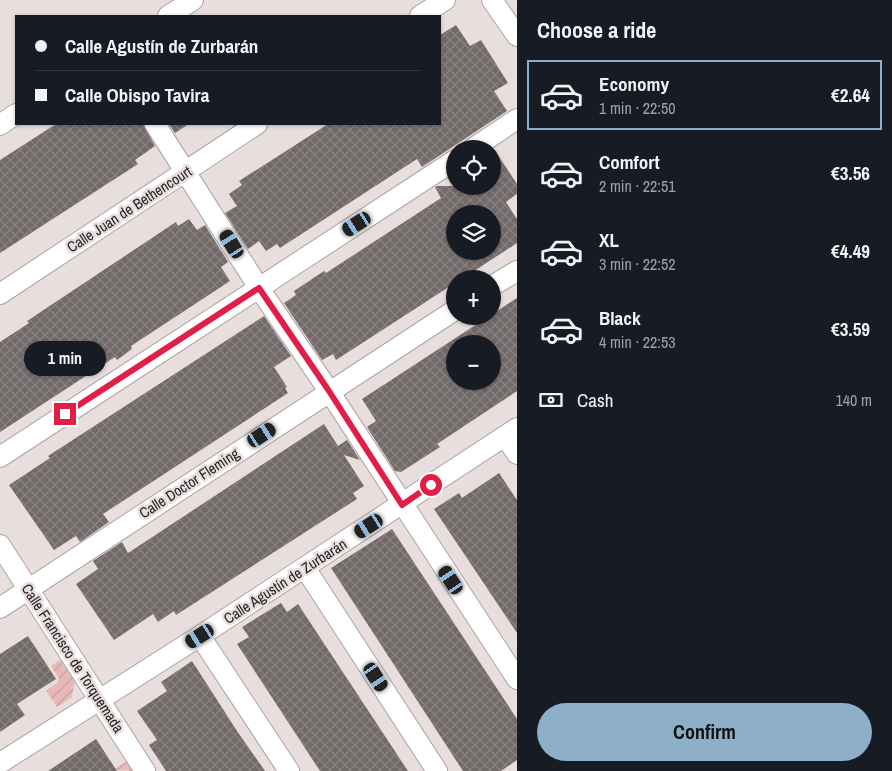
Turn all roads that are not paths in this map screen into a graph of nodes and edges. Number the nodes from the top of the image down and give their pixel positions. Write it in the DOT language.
graph roads {
  1 [pos="193,0"];
  2 [pos="445,0"];
  3 [pos="492,0"];
  4 [pos="170,15"];
  5 [pos="422,15"];
  6 [pos="517,36"];
  7 [pos="15,115"];
  8 [pos="517,119"];
  9 [pos="0,125"];
  10 [pos="156,125"];
  11 [pos="255,125"];
  12 [pos="486,140"];
  13 [pos="446,166"];
  14 [pos="186,171"];
  15 [pos="517,271"];
  16 [pos="501,281"];
  17 [pos="259,288"];
  18 [pos="0,294"];
  19 [pos="446,316"];
  20 [pos="329,391"];
  21 [pos="511,432"];
  22 [pos="517,454"];
  23 [pos="0,456"];
  24 [pos="402,505"];
  25 [pos="0,545"];
  26 [pos="305,568"];
  27 [pos="29,589"];
  28 [pos="0,608"];
  29 [pos="200,636"];
  30 [pos="517,679"];
  31 [pos="100,700"];
  32 [pos="0,763"];
  33 [pos="145,771"];
  34 [pos="290,771"];
  35 [pos="437,771"];
  1 -- 4 [label="street"];
  2 -- 5 [label="street"];
  3 -- 6 [label="street"];
  7 -- 9 [label="street"];
  8 -- 12 [label="street"];
  10 -- 14 [label="street"];
  11 -- 14 [label="street, Calle Juan de Bethencourt"];
  13 -- 17 [label="street"];
  14 -- 17 [label="street"];
  14 -- 18 [label="street, Calle Juan de Bethencourt"];
  15 -- 16 [label="street"];
  17 -- 20 [label="street"];
  17 -- 23 [label="street"];
  19 -- 20 [label="street, Calle Doctor Fleming"];
  20 -- 24 [label="street"];
  20 -- 27 [label="street, Calle Doctor Fleming"];
  21 -- 22 [label="street"];
  21 -- 24 [label="street, Calle Agustín de Zurbarán"];
  24 -- 26 [label="street, Calle Agustín de Zurbarán"];
  24 -- 30 [label="street"];
  25 -- 27 [label="street, Calle Francisco de Torquemada"];
  26 -- 29 [label="street, Calle Agustín de Zurbarán"];
  26 -- 35 [label="street"];
  27 -- 28 [label="street, Calle Doctor Fleming"];
  27 -- 31 [label="street, Calle Francisco de Torquemada"];
  29 -- 31 [label="street, Calle Agustín de Zurbarán"];
  29 -- 34 [label="street"];
  31 -- 32 [label="street, Calle Agustín de Zurbarán"];
  31 -- 33 [label="street, Calle Francisco de Torquemada"];
}
